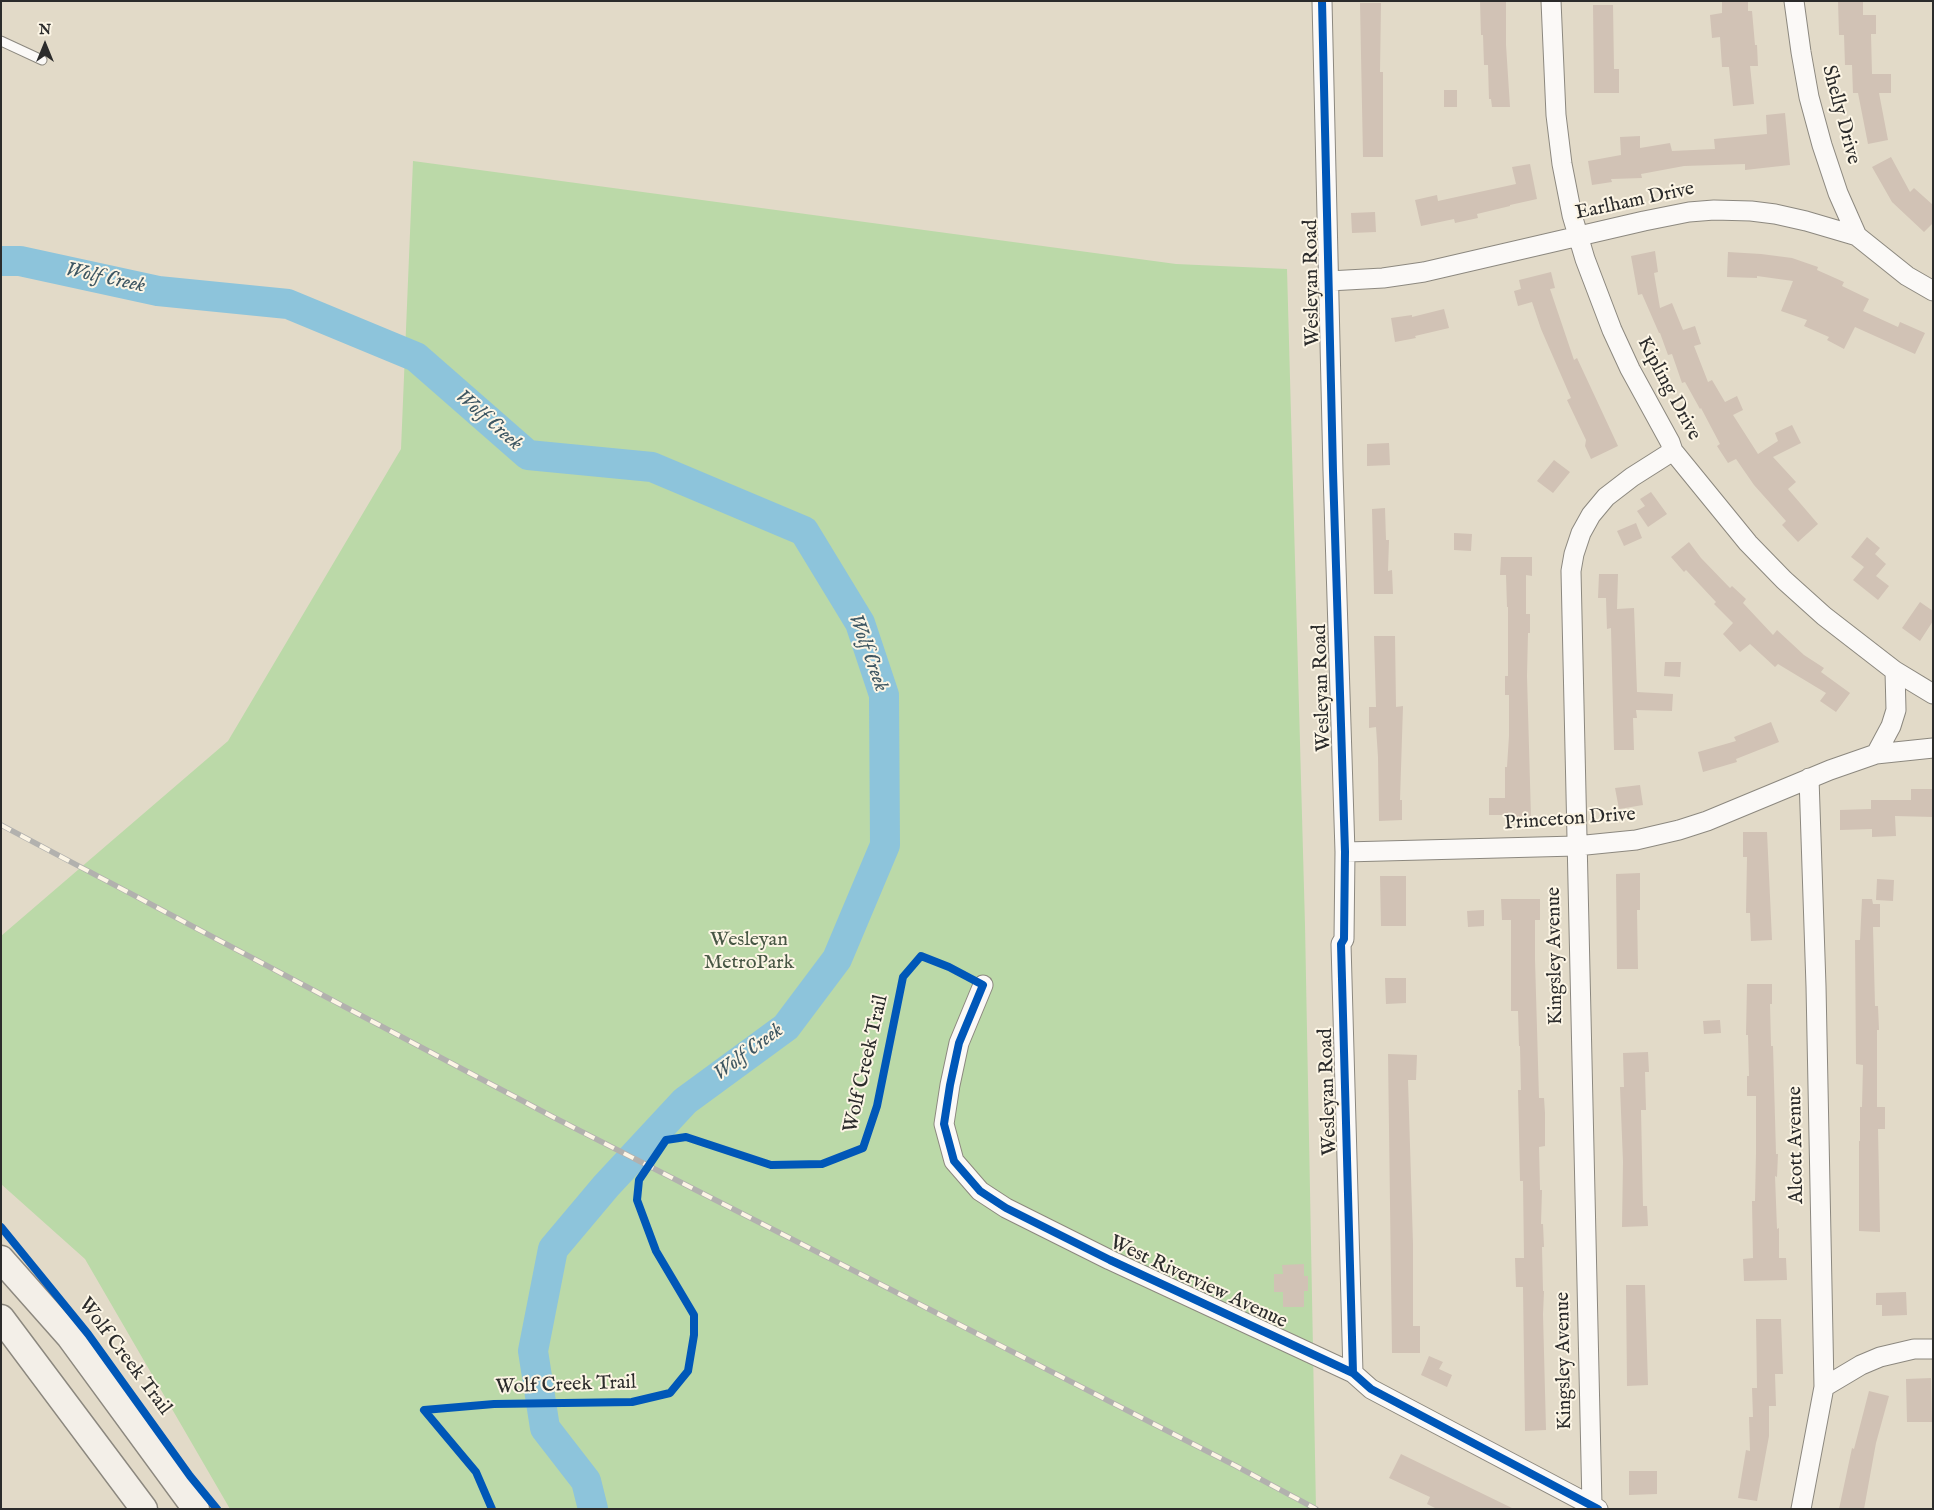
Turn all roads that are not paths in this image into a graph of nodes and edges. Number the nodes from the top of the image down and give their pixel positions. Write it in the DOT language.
graph roads {
  1 [pos="1322,1"];
  2 [pos="1551,1"];
  3 [pos="1794,1"];
  4 [pos="1,41"];
  5 [pos="42,60"];
  6 [pos="1857,236"];
  7 [pos="1579,237"];
  8 [pos="1329,281"];
  9 [pos="1933,291"];
  10 [pos="1674,451"];
  11 [pos="1895,671"];
  12 [pos="1933,694"];
  13 [pos="1933,748"];
  14 [pos="1876,754"];
  15 [pos="1809,778"];
  16 [pos="1576,846"];
  17 [pos="1345,852"];
  18 [pos="983,985"];
  19 [pos="1,1259"];
  20 [pos="1,1318"];
  21 [pos="1933,1349"];
  22 [pos="1353,1373"];
  23 [pos="1824,1387"];
  24 [pos="1595,1507"];
  25 [pos="144,1509"];
  26 [pos="196,1509"];
  27 [pos="1801,1509"];
  1 -- 8 [label="street, Wesleyan Road"];
  2 -- 7 [label="street, Kipling Drive"];
  3 -- 6 [label="street, Shelly Drive"];
  4 -- 5 [label="lane"];
  6 -- 7 [label="street, Earlham Drive"];
  6 -- 9 [label="street, Earlham Drive"];
  7 -- 8 [label="street, Earlham Drive"];
  7 -- 10 [label="street, Kipling Drive"];
  8 -- 17 [label="street, Wesleyan Road"];
  10 -- 11 [label="street, Kipling Drive"];
  10 -- 16 [label="street, Kingsley Avenue"];
  11 -- 12 [label="street, Kipling Drive"];
  11 -- 14 [label="street"];
  13 -- 14 [label="street, Princeton Drive"];
  14 -- 15 [label="street, Princeton Drive"];
  15 -- 16 [label="street, Princeton Drive"];
  15 -- 23 [label="street, Alcott Avenue"];
  16 -- 17 [label="street, Princeton Drive"];
  16 -- 24 [label="street, Kingsley Avenue"];
  17 -- 22 [label="street, Wesleyan Road"];
  18 -- 22 [label="street, West Riverview Avenue"];
  19 -- 26 [label="main road"];
  20 -- 25 [label="main road"];
  21 -- 23 [label="street"];
  22 -- 24 [label="street, West Riverview Avenue"];
  23 -- 27 [label="street, Alcott Avenue"];
}
